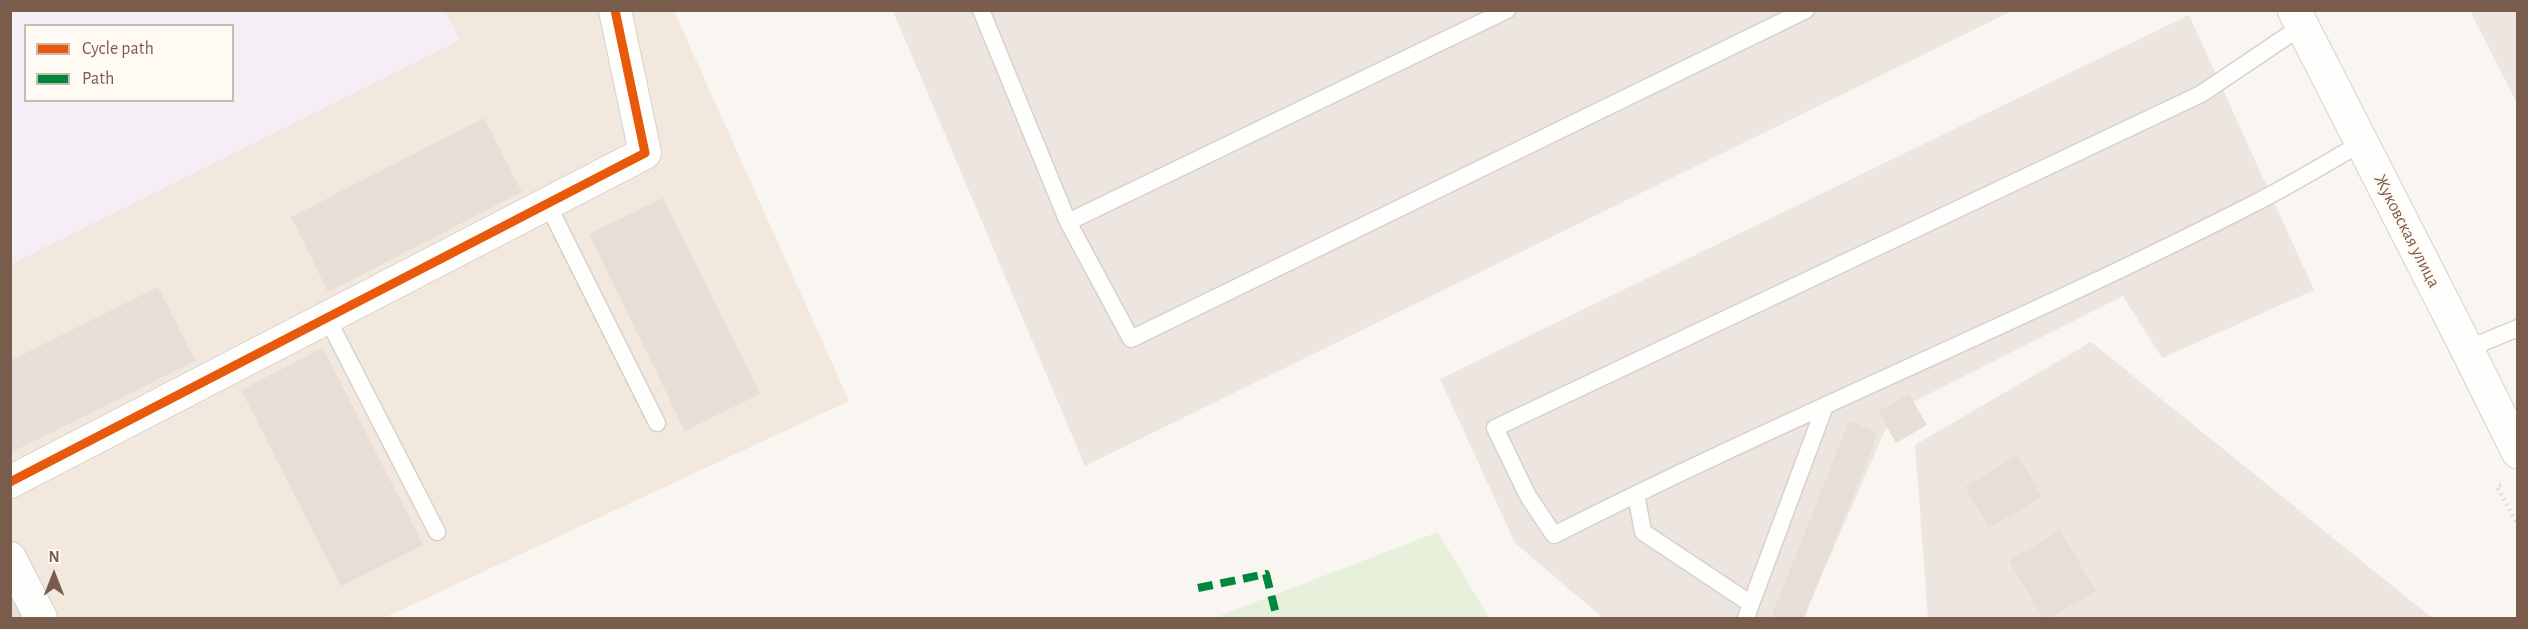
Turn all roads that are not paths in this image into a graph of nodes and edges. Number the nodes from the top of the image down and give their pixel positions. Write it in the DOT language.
graph roads {
  1 [pos="615,10"];
  2 [pos="981,10"];
  3 [pos="1507,10"];
  4 [pos="1806,10"];
  5 [pos="2298,18"];
  6 [pos="2362,143"];
  7 [pos="547,203"];
  8 [pos="1068,222"];
  9 [pos="327,318"];
  10 [pos="2517,328"];
  11 [pos="2468,349"];
  12 [pos="1825,406"];
  13 [pos="657,423"];
  14 [pos="2517,452"];
  15 [pos="10,482"];
  16 [pos="1636,494"];
  17 [pos="437,532"];
  18 [pos="10,558"];
  19 [pos="1749,611"];
  20 [pos="41,618"];
  1 -- 7 [label="street"];
  2 -- 8 [label="lane"];
  3 -- 8 [label="lane"];
  4 -- 8 [label="lane"];
  5 -- 6 [label="main road, Жуковская улица"];
  5 -- 16 [label="lane"];
  6 -- 11 [label="main road, Жуковская улица"];
  6 -- 12 [label="lane"];
  7 -- 9 [label="street"];
  7 -- 13 [label="lane"];
  9 -- 15 [label="street"];
  9 -- 17 [label="lane"];
  10 -- 11 [label="lane"];
  11 -- 14 [label="main road, Жуковская улица"];
  12 -- 16 [label="lane"];
  12 -- 19 [label="lane"];
  16 -- 19 [label="lane"];
  18 -- 20 [label="street"];
}
